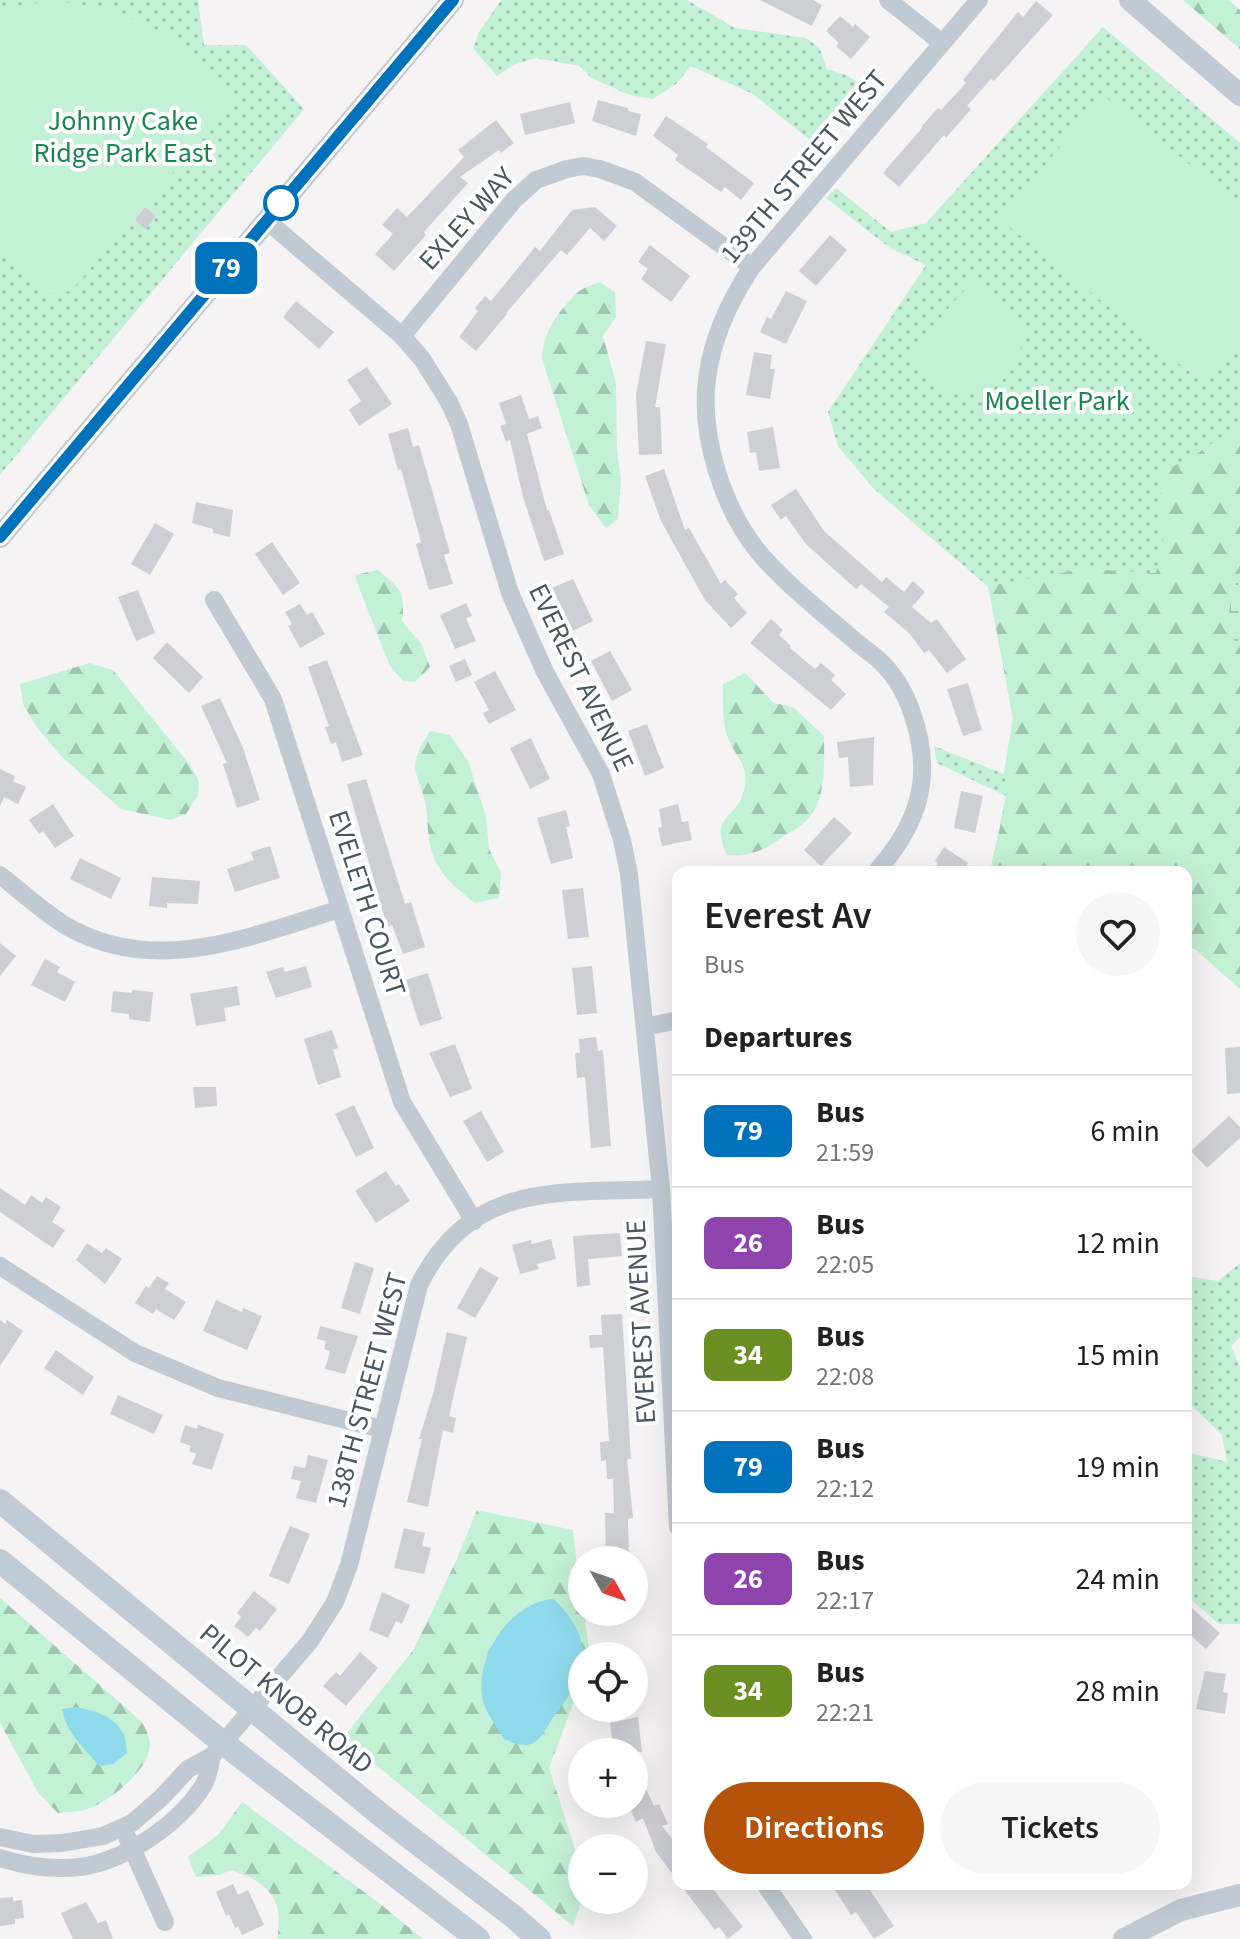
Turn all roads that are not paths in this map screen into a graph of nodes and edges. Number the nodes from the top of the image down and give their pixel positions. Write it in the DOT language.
graph roads {
  1 [pos="453,0"];
  2 [pos="888,0"];
  3 [pos="979,0"];
  4 [pos="1130,0"];
  5 [pos="942,43"];
  6 [pos="1240,95"];
  7 [pos="266,220"];
  8 [pos="752,267"];
  9 [pos="402,336"];
  10 [pos="0,537"];
  11 [pos="214,600"];
  12 [pos="881,866"];
  13 [pos="0,875"];
  14 [pos="340,909"];
  15 [pos="672,1021"];
  16 [pos="645,1027"];
  17 [pos="661,1189"];
  18 [pos="474,1221"];
  19 [pos="672,1260"];
  20 [pos="0,1266"];
  21 [pos="382,1429"];
  22 [pos="0,1501"];
  23 [pos="0,1561"];
  24 [pos="253,1708"];
  25 [pos="218,1750"];
  26 [pos="122,1828"];
  27 [pos="0,1837"];
  28 [pos="132,1848"];
  29 [pos="0,1858"];
  30 [pos="769,1890"];
  31 [pos="1240,1895"];
  32 [pos="165,1922"];
  33 [pos="478,1939"];
  34 [pos="539,1939"];
  35 [pos="803,1939"];
  36 [pos="1124,1939"];
  1 -- 7 [label="street"];
  2 -- 5 [label="street"];
  3 -- 5 [label="street, 139TH STREET WEST"];
  4 -- 6 [label="street"];
  5 -- 8 [label="street, 139TH STREET WEST"];
  7 -- 9 [label="street, EVEREST AVENUE"];
  7 -- 10 [label="street"];
  8 -- 9 [label="street, EXLEY WAY"];
  8 -- 12 [label="street, 139TH STREET WEST"];
  9 -- 16 [label="street, EVEREST AVENUE"];
  11 -- 14 [label="street, EVELETH COURT"];
  13 -- 14 [label="street"];
  14 -- 18 [label="street, EVELETH COURT"];
  15 -- 16 [label="street"];
  16 -- 17 [label="street, EVEREST AVENUE"];
  17 -- 18 [label="street, 138TH STREET WEST"];
  17 -- 19 [label="street, EVEREST AVENUE"];
  18 -- 21 [label="street, 138TH STREET WEST"];
  20 -- 21 [label="street"];
  21 -- 24 [label="street, 138TH STREET WEST"];
  22 -- 24 [label="main road, PILOT KNOB ROAD"];
  23 -- 25 [label="main road"];
  24 -- 25 [label="street, 138TH STREET WEST"];
  24 -- 34 [label="main road, PILOT KNOB ROAD"];
  25 -- 26 [label="street"];
  25 -- 28 [label="street"];
  25 -- 33 [label="main road"];
  26 -- 27 [label="street"];
  26 -- 28 [label="street"];
  28 -- 29 [label="street"];
  28 -- 32 [label="street"];
  30 -- 35 [label="street"];
  31 -- 36 [label="street"];
}
